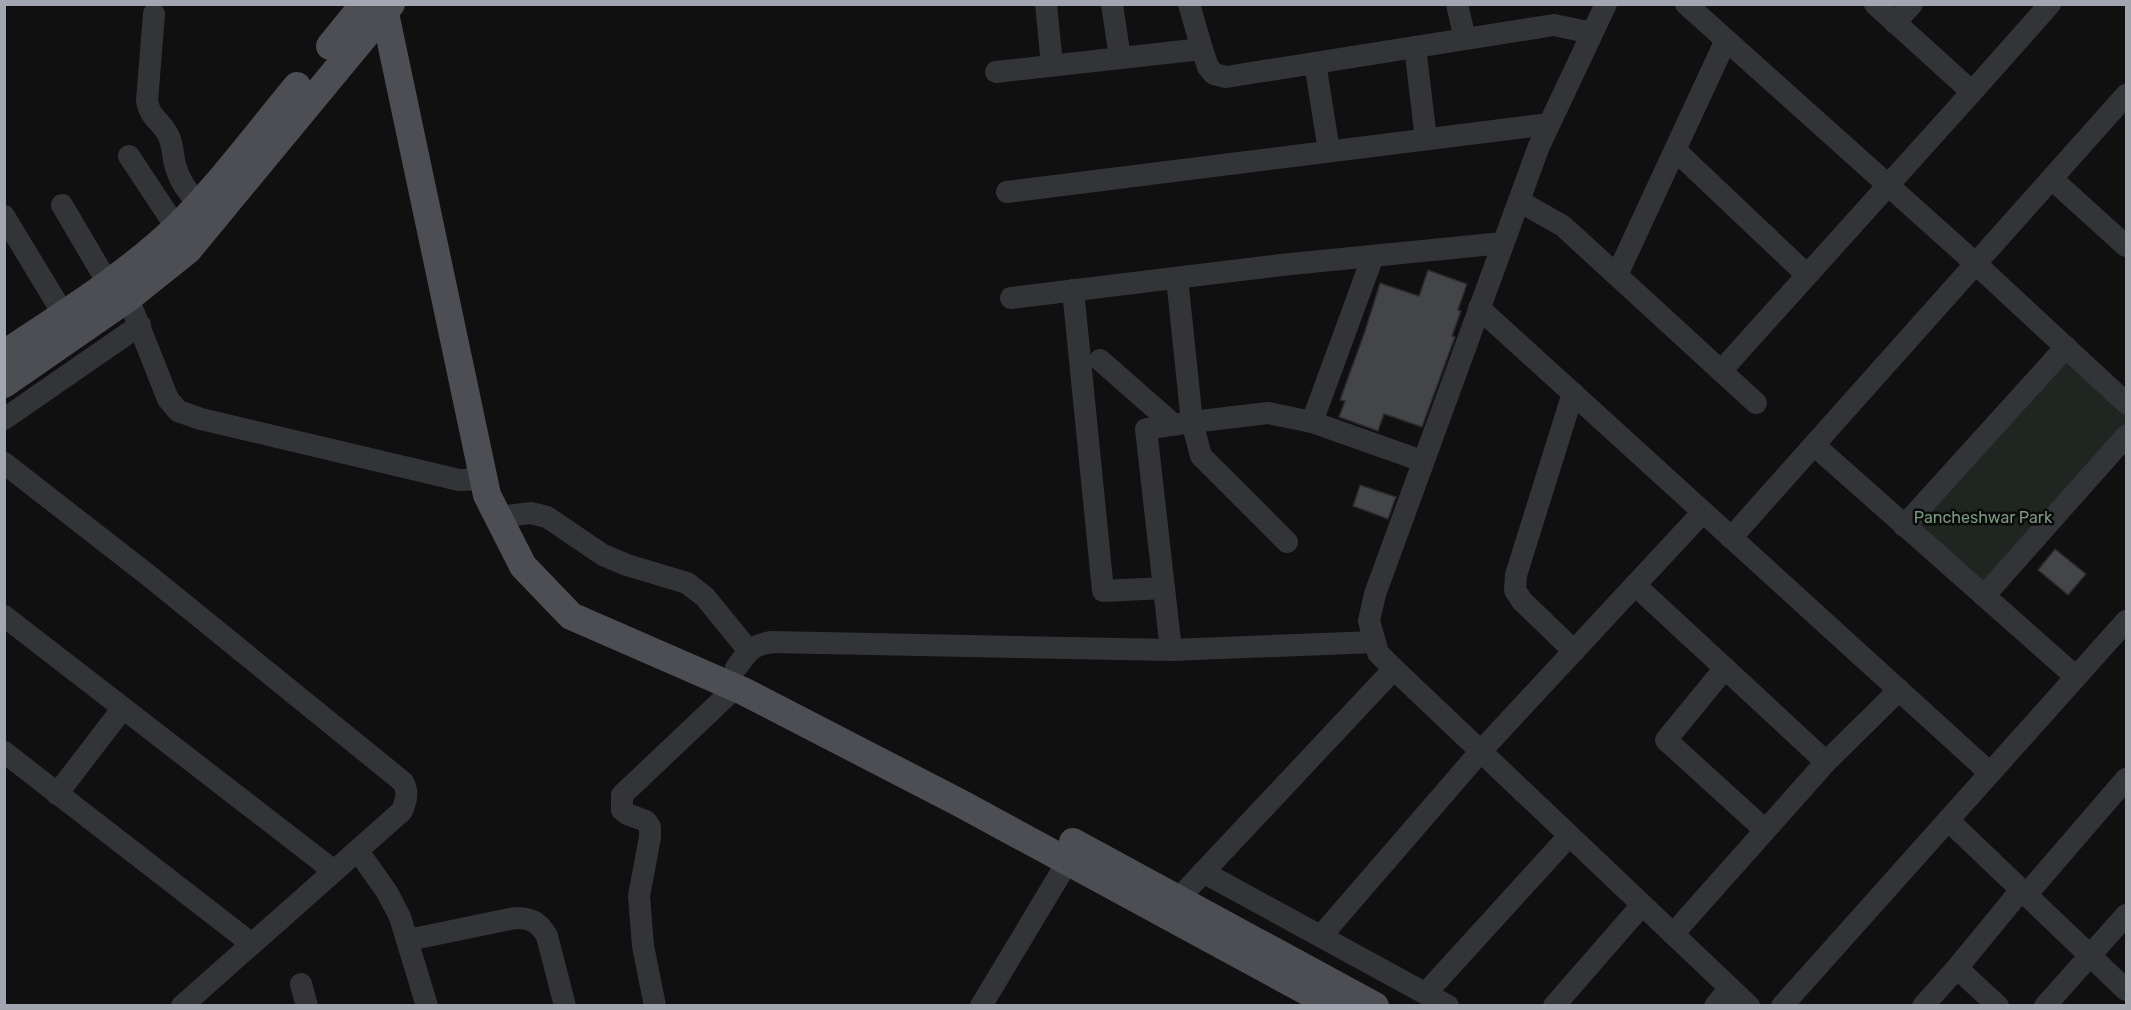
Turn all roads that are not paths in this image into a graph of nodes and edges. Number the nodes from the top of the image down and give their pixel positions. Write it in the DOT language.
graph roads {
  1 [pos="1046,4"];
  2 [pos="1112,4"];
  3 [pos="1188,4"];
  4 [pos="1457,4"];
  5 [pos="1686,4"];
  6 [pos="1875,4"];
  7 [pos="1912,4"];
  8 [pos="2050,4"];
  9 [pos="381,6"];
  10 [pos="1603,6"];
  11 [pos="154,14"];
  12 [pos="1895,23"];
  13 [pos="1592,33"];
  14 [pos="1465,39"];
  15 [pos="1726,40"];
  16 [pos="1415,47"];
  17 [pos="1202,49"];
  18 [pos="1120,58"];
  19 [pos="1315,63"];
  20 [pos="1052,66"];
  21 [pos="996,72"];
  22 [pos="1972,92"];
  23 [pos="2127,95"];
  24 [pos="1549,124"];
  25 [pos="1426,139"];
  26 [pos="1675,150"];
  27 [pos="1329,151"];
  28 [pos="129,156"];
  29 [pos="2052,179"];
  30 [pos="1888,186"];
  31 [pos="1007,192"];
  32 [pos="1519,201"];
  33 [pos="199,204"];
  34 [pos="62,205"];
  35 [pos="4,216"];
  36 [pos="182,239"];
  37 [pos="1503,243"];
  38 [pos="2127,246"];
  39 [pos="1373,256"];
  40 [pos="1976,264"];
  41 [pos="1617,275"];
  42 [pos="1807,276"];
  43 [pos="1177,278"];
  44 [pos="1073,290"];
  45 [pos="119,291"];
  46 [pos="1011,298"];
  47 [pos="1479,308"];
  48 [pos="64,315"];
  49 [pos="140,325"];
  50 [pos="2066,347"];
  51 [pos="4,354"];
  52 [pos="1100,360"];
  53 [pos="1721,371"];
  54 [pos="4,384"];
  55 [pos="1573,393"];
  56 [pos="1756,403"];
  57 [pos="2127,403"];
  58 [pos="4,419"];
  59 [pos="1312,422"];
  60 [pos="1183,424"];
  61 [pos="2127,436"];
  62 [pos="1814,445"];
  63 [pos="1422,462"];
  64 [pos="4,463"];
  65 [pos="484,479"];
  66 [pos="1703,512"];
  67 [pos="498,517"];
  68 [pos="1904,525"];
  69 [pos="1731,538"];
  70 [pos="1287,542"];
  71 [pos="1635,585"];
  72 [pos="1164,588"];
  73 [pos="1984,596"];
  74 [pos="4,616"];
  75 [pos="2127,621"];
  76 [pos="1375,642"];
  77 [pos="1171,650"];
  78 [pos="1574,651"];
  79 [pos="740,669"];
  80 [pos="1394,669"];
  81 [pos="1725,669"];
  82 [pos="2076,677"];
  83 [pos="1899,690"];
  84 [pos="123,708"];
  85 [pos="1480,752"];
  86 [pos="4,753"];
  87 [pos="1826,762"];
  88 [pos="1990,773"];
  89 [pos="2127,779"];
  90 [pos="57,794"];
  91 [pos="1948,820"];
  92 [pos="1765,830"];
  93 [pos="1569,836"];
  94 [pos="365,861"];
  95 [pos="1068,861"];
  96 [pos="334,871"];
  97 [pos="1203,872"];
  98 [pos="2023,892"];
  99 [pos="1179,898"];
  100 [pos="1642,905"];
  101 [pos="2127,915"];
  102 [pos="1672,934"];
  103 [pos="1321,936"];
  104 [pos="408,940"];
  105 [pos="252,944"];
  106 [pos="2090,956"];
  107 [pos="1957,968"];
  108 [pos="1730,988"];
  109 [pos="2127,990"];
  110 [pos="1426,993"];
  111 [pos="182,1005"];
  112 [pos="427,1005"];
  113 [pos="565,1005"];
  114 [pos="655,1005"];
  115 [pos="981,1005"];
  116 [pos="1334,1005"];
  117 [pos="1375,1005"];
  118 [pos="1448,1005"];
  119 [pos="1554,1005"];
  120 [pos="1715,1005"];
  121 [pos="1749,1005"];
  122 [pos="1782,1005"];
  123 [pos="1923,1005"];
  124 [pos="1998,1005"];
  125 [pos="2045,1005"];
  1 -- 20 [label="street"];
  2 -- 18 [label="street"];
  3 -- 17 [label="street"];
  4 -- 14 [label="street"];
  5 -- 15 [label="street"];
  6 -- 12 [label="street"];
  7 -- 12 [label="street"];
  8 -- 22 [label="street"];
  9 -- 33 [label="main road"];
  9 -- 36 [label="main road"];
  9 -- 65 [label="main road"];
  10 -- 13 [label="street"];
  11 -- 33 [label="street"];
  12 -- 22 [label="street"];
  13 -- 14 [label="street"];
  13 -- 24 [label="street"];
  14 -- 16 [label="street"];
  15 -- 26 [label="street"];
  15 -- 30 [label="street"];
  16 -- 19 [label="street"];
  16 -- 25 [label="street"];
  17 -- 18 [label="street"];
  17 -- 19 [label="street"];
  18 -- 20 [label="street"];
  19 -- 27 [label="street"];
  20 -- 21 [label="street"];
  22 -- 30 [label="street"];
  23 -- 29 [label="street"];
  24 -- 25 [label="street"];
  24 -- 32 [label="street"];
  25 -- 27 [label="street"];
  26 -- 41 [label="street"];
  26 -- 42 [label="street"];
  27 -- 31 [label="street"];
  28 -- 36 [label="street"];
  29 -- 38 [label="street"];
  29 -- 40 [label="street"];
  30 -- 40 [label="street"];
  30 -- 42 [label="street"];
  32 -- 37 [label="street"];
  32 -- 41 [label="street"];
  33 -- 36 [label="main road"];
  34 -- 45 [label="street"];
  35 -- 48 [label="street"];
  36 -- 45 [label="main road"];
  37 -- 39 [label="street"];
  37 -- 47 [label="street"];
  39 -- 43 [label="street"];
  39 -- 59 [label="street"];
  40 -- 50 [label="street"];
  40 -- 62 [label="street"];
  41 -- 53 [label="street"];
  42 -- 53 [label="street"];
  43 -- 44 [label="street"];
  43 -- 60 [label="street"];
  44 -- 46 [label="street"];
  44 -- 72 [label="street"];
  45 -- 48 [label="main road"];
  45 -- 49 [label="street"];
  45 -- 54 [label="main road"];
  47 -- 55 [label="street"];
  47 -- 63 [label="street"];
  48 -- 51 [label="main road"];
  49 -- 58 [label="street"];
  49 -- 65 [label="street"];
  50 -- 57 [label="street"];
  50 -- 68 [label="street"];
  52 -- 60 [label="street"];
  53 -- 56 [label="street"];
  55 -- 66 [label="street"];
  55 -- 78 [label="street"];
  59 -- 60 [label="street"];
  59 -- 63 [label="street"];
  60 -- 70 [label="street"];
  60 -- 72 [label="street"];
  61 -- 73 [label="street"];
  62 -- 68 [label="street"];
  62 -- 69 [label="street"];
  63 -- 76 [label="street"];
  64 -- 96 [label="street"];
  65 -- 67 [label="main road"];
  66 -- 69 [label="street"];
  66 -- 71 [label="street"];
  67 -- 79 [label="main road"];
  67 -- 79 [label="street"];
  68 -- 73 [label="street"];
  69 -- 83 [label="street"];
  71 -- 78 [label="street"];
  71 -- 81 [label="street"];
  72 -- 77 [label="street"];
  73 -- 82 [label="street"];
  74 -- 84 [label="street"];
  75 -- 82 [label="street"];
  76 -- 77 [label="street"];
  76 -- 80 [label="street"];
  77 -- 79 [label="street"];
  78 -- 85 [label="street"];
  79 -- 95 [label="main road"];
  79 -- 99 [label="main road"];
  79 -- 114 [label="street"];
  80 -- 85 [label="street"];
  80 -- 97 [label="street"];
  81 -- 87 [label="street"];
  81 -- 92 [label="street"];
  82 -- 88 [label="street"];
  83 -- 87 [label="street"];
  83 -- 88 [label="street"];
  84 -- 90 [label="street"];
  84 -- 96 [label="street"];
  85 -- 93 [label="street"];
  85 -- 103 [label="street"];
  86 -- 90 [label="street"];
  87 -- 92 [label="street"];
  88 -- 91 [label="street"];
  89 -- 98 [label="street"];
  90 -- 105 [label="street"];
  91 -- 98 [label="street"];
  91 -- 122 [label="street"];
  92 -- 102 [label="street"];
  93 -- 100 [label="street"];
  93 -- 110 [label="street"];
  94 -- 104 [label="street"];
  95 -- 115 [label="street"];
  95 -- 116 [label="main road"];
  96 -- 105 [label="street"];
  97 -- 99 [label="street"];
  97 -- 103 [label="street"];
  98 -- 106 [label="street"];
  98 -- 107 [label="street"];
  99 -- 117 [label="main road"];
  100 -- 102 [label="street"];
  100 -- 119 [label="street"];
  101 -- 106 [label="street"];
  102 -- 108 [label="street"];
  103 -- 110 [label="street"];
  104 -- 112 [label="street"];
  104 -- 113 [label="street"];
  105 -- 111 [label="street"];
  106 -- 109 [label="street"];
  106 -- 125 [label="street"];
  107 -- 123 [label="street"];
  107 -- 124 [label="street"];
  108 -- 120 [label="street"];
  108 -- 121 [label="street"];
  110 -- 118 [label="street"];
}
